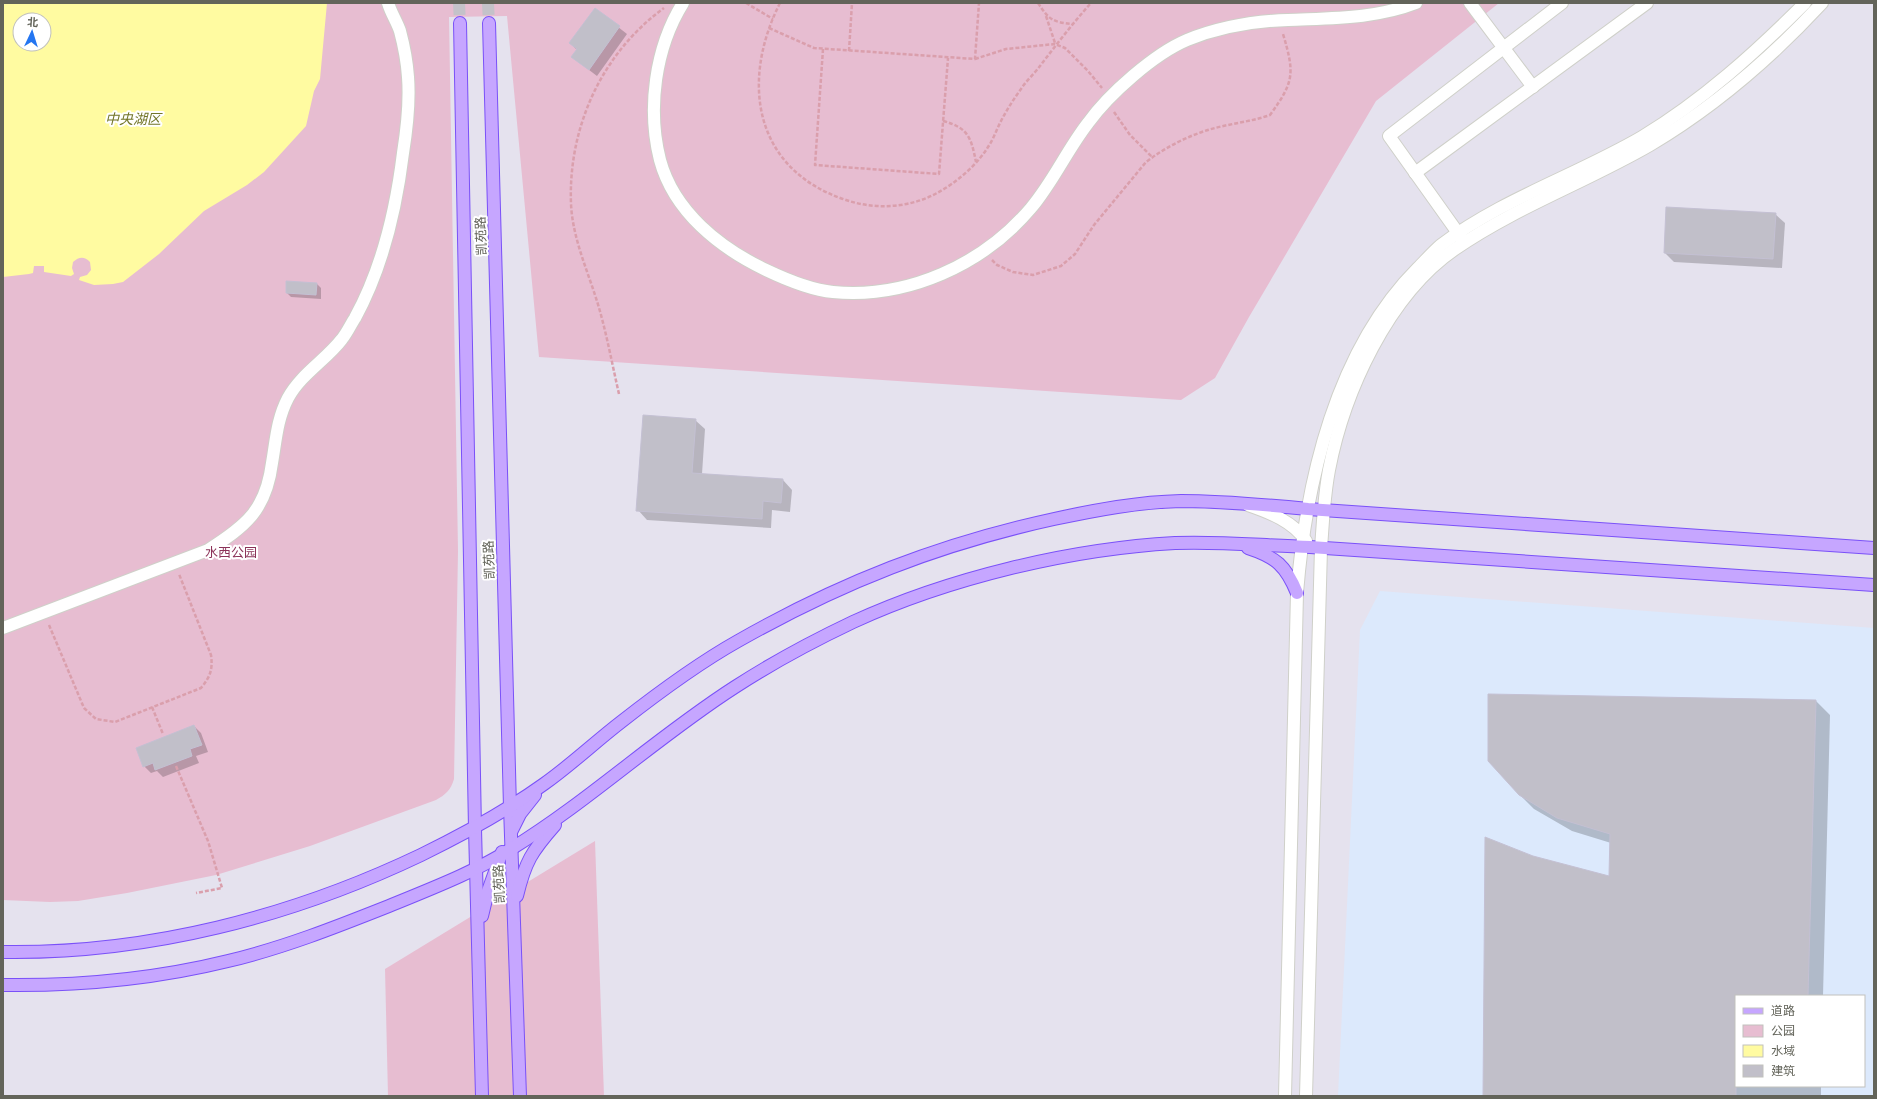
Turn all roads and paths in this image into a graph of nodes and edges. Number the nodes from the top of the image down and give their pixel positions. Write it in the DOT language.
graph roads {
  1 [pos="388,3"];
  2 [pos="683,3"];
  3 [pos="746,3"];
  4 [pos="780,3"];
  5 [pos="852,3"];
  6 [pos="979,3"];
  7 [pos="1038,3"];
  8 [pos="1091,3"];
  9 [pos="1416,3"];
  10 [pos="1470,3"];
  11 [pos="1562,3"];
  12 [pos="1647,3"];
  13 [pos="1805,3"];
  14 [pos="1822,3"];
  15 [pos="667,6"];
  16 [pos="1046,16"];
  17 [pos="772,19"];
  18 [pos="1279,20"];
  19 [pos="460,23"];
  20 [pos="489,23"];
  21 [pos="1073,24"];
  22 [pos="769,28"];
  23 [pos="1055,44"];
  24 [pos="1504,48"];
  25 [pos="822,49"];
  26 [pos="849,51"];
  27 [pos="948,58"];
  28 [pos="975,59"];
  29 [pos="1533,87"];
  30 [pos="1108,99"];
  31 [pos="943,121"];
  32 [pos="1152,157"];
  33 [pos="976,162"];
  34 [pos="1415,173"];
  35 [pos="1461,238"];
  36 [pos="984,252"];
  37 [pos="619,394"];
  38 [pos="1237,502"];
  39 [pos="1308,509"];
  40 [pos="1324,510"];
  41 [pos="1234,544"];
  42 [pos="1308,544"];
  43 [pos="1874,548"];
  44 [pos="174,563"];
  45 [pos="1874,585"];
  46 [pos="1297,592"];
  47 [pos="44,613"];
  48 [pos="3,628"];
  49 [pos="152,707"];
  50 [pos="163,734"];
  51 [pos="176,766"];
  52 [pos="546,782"];
  53 [pos="510,807"];
  54 [pos="568,811"];
  55 [pos="475,829"];
  56 [pos="511,832"];
  57 [pos="512,849"];
  58 [pos="500,855"];
  59 [pos="476,868"];
  60 [pos="196,893"];
  61 [pos="514,915"];
  62 [pos="478,933"];
  63 [pos="3,952"];
  64 [pos="3,985"];
  65 [pos="482,1096"];
  66 [pos="520,1096"];
  67 [pos="1285,1096"];
  68 [pos="1306,1096"];
  1 -- 44 [label="street"];
  2 -- 36 [label="street"];
  3 -- 17 [label="path"];
  4 -- 17 [label="path"];
  5 -- 26 [label="path"];
  6 -- 28 [label="path"];
  7 -- 16 [label="path"];
  8 -- 21 [label="path"];
  9 -- 18 [label="street"];
  10 -- 24 [label="street"];
  11 -- 24 [label="street"];
  12 -- 29 [label="street"];
  13 -- 35 [label="street"];
  14 -- 35 [label="street"];
  15 -- 37 [label="path"];
  16 -- 21 [label="path"];
  16 -- 23 [label="path"];
  17 -- 22 [label="path"];
  18 -- 30 [label="street"];
  18 -- 32 [label="path"];
  19 -- 55 [label="main road, 凯苑路"];
  20 -- 53 [label="main road, 凯苑路"];
  21 -- 23 [label="path"];
  22 -- 25 [label="path"];
  22 -- 33 [label="path"];
  23 -- 28 [label="path"];
  23 -- 30 [label="path"];
  23 -- 33 [label="path"];
  24 -- 29 [label="street"];
  24 -- 34 [label="street"];
  25 -- 26 [label="path"];
  25 -- 31 [label="path"];
  26 -- 27 [label="path"];
  27 -- 28 [label="path"];
  27 -- 31 [label="path"];
  29 -- 34 [label="street"];
  30 -- 32 [label="path"];
  30 -- 36 [label="street"];
  31 -- 33 [label="path"];
  32 -- 36 [label="path"];
  34 -- 35 [label="street"];
  35 -- 39 [label="street"];
  35 -- 40 [label="street"];
  38 -- 39 [label="main road"];
  38 -- 42 [label="street"];
  38 -- 52 [label="main road"];
  39 -- 40 [label="main road"];
  39 -- 42 [label="street"];
  40 -- 42 [label="street"];
  40 -- 43 [label="main road"];
  41 -- 42 [label="main road"];
  41 -- 46 [label="main road"];
  41 -- 54 [label="main road"];
  42 -- 45 [label="main road"];
  42 -- 46 [label="street"];
  42 -- 68 [label="street"];
  44 -- 47 [label="street"];
  44 -- 49 [label="path"];
  46 -- 67 [label="street"];
  47 -- 48 [label="street"];
  47 -- 49 [label="path"];
  49 -- 50 [label="path"];
  51 -- 60 [label="path"];
  52 -- 53 [label="main road"];
  52 -- 56 [label="main road"];
  53 -- 55 [label="main road"];
  53 -- 56 [label="main road, 凯苑路"];
  54 -- 57 [label="main road"];
  54 -- 61 [label="main road"];
  55 -- 59 [label="main road, 凯苑路"];
  55 -- 63 [label="main road"];
  56 -- 57 [label="main road, 凯苑路"];
  56 -- 58 [label="main road"];
  57 -- 58 [label="main road"];
  57 -- 61 [label="main road, 凯苑路"];
  58 -- 59 [label="main road"];
  58 -- 62 [label="main road"];
  59 -- 62 [label="main road, 凯苑路"];
  59 -- 64 [label="main road"];
  61 -- 66 [label="main road, 凯苑路"];
  62 -- 65 [label="main road, 凯苑路"];
}
